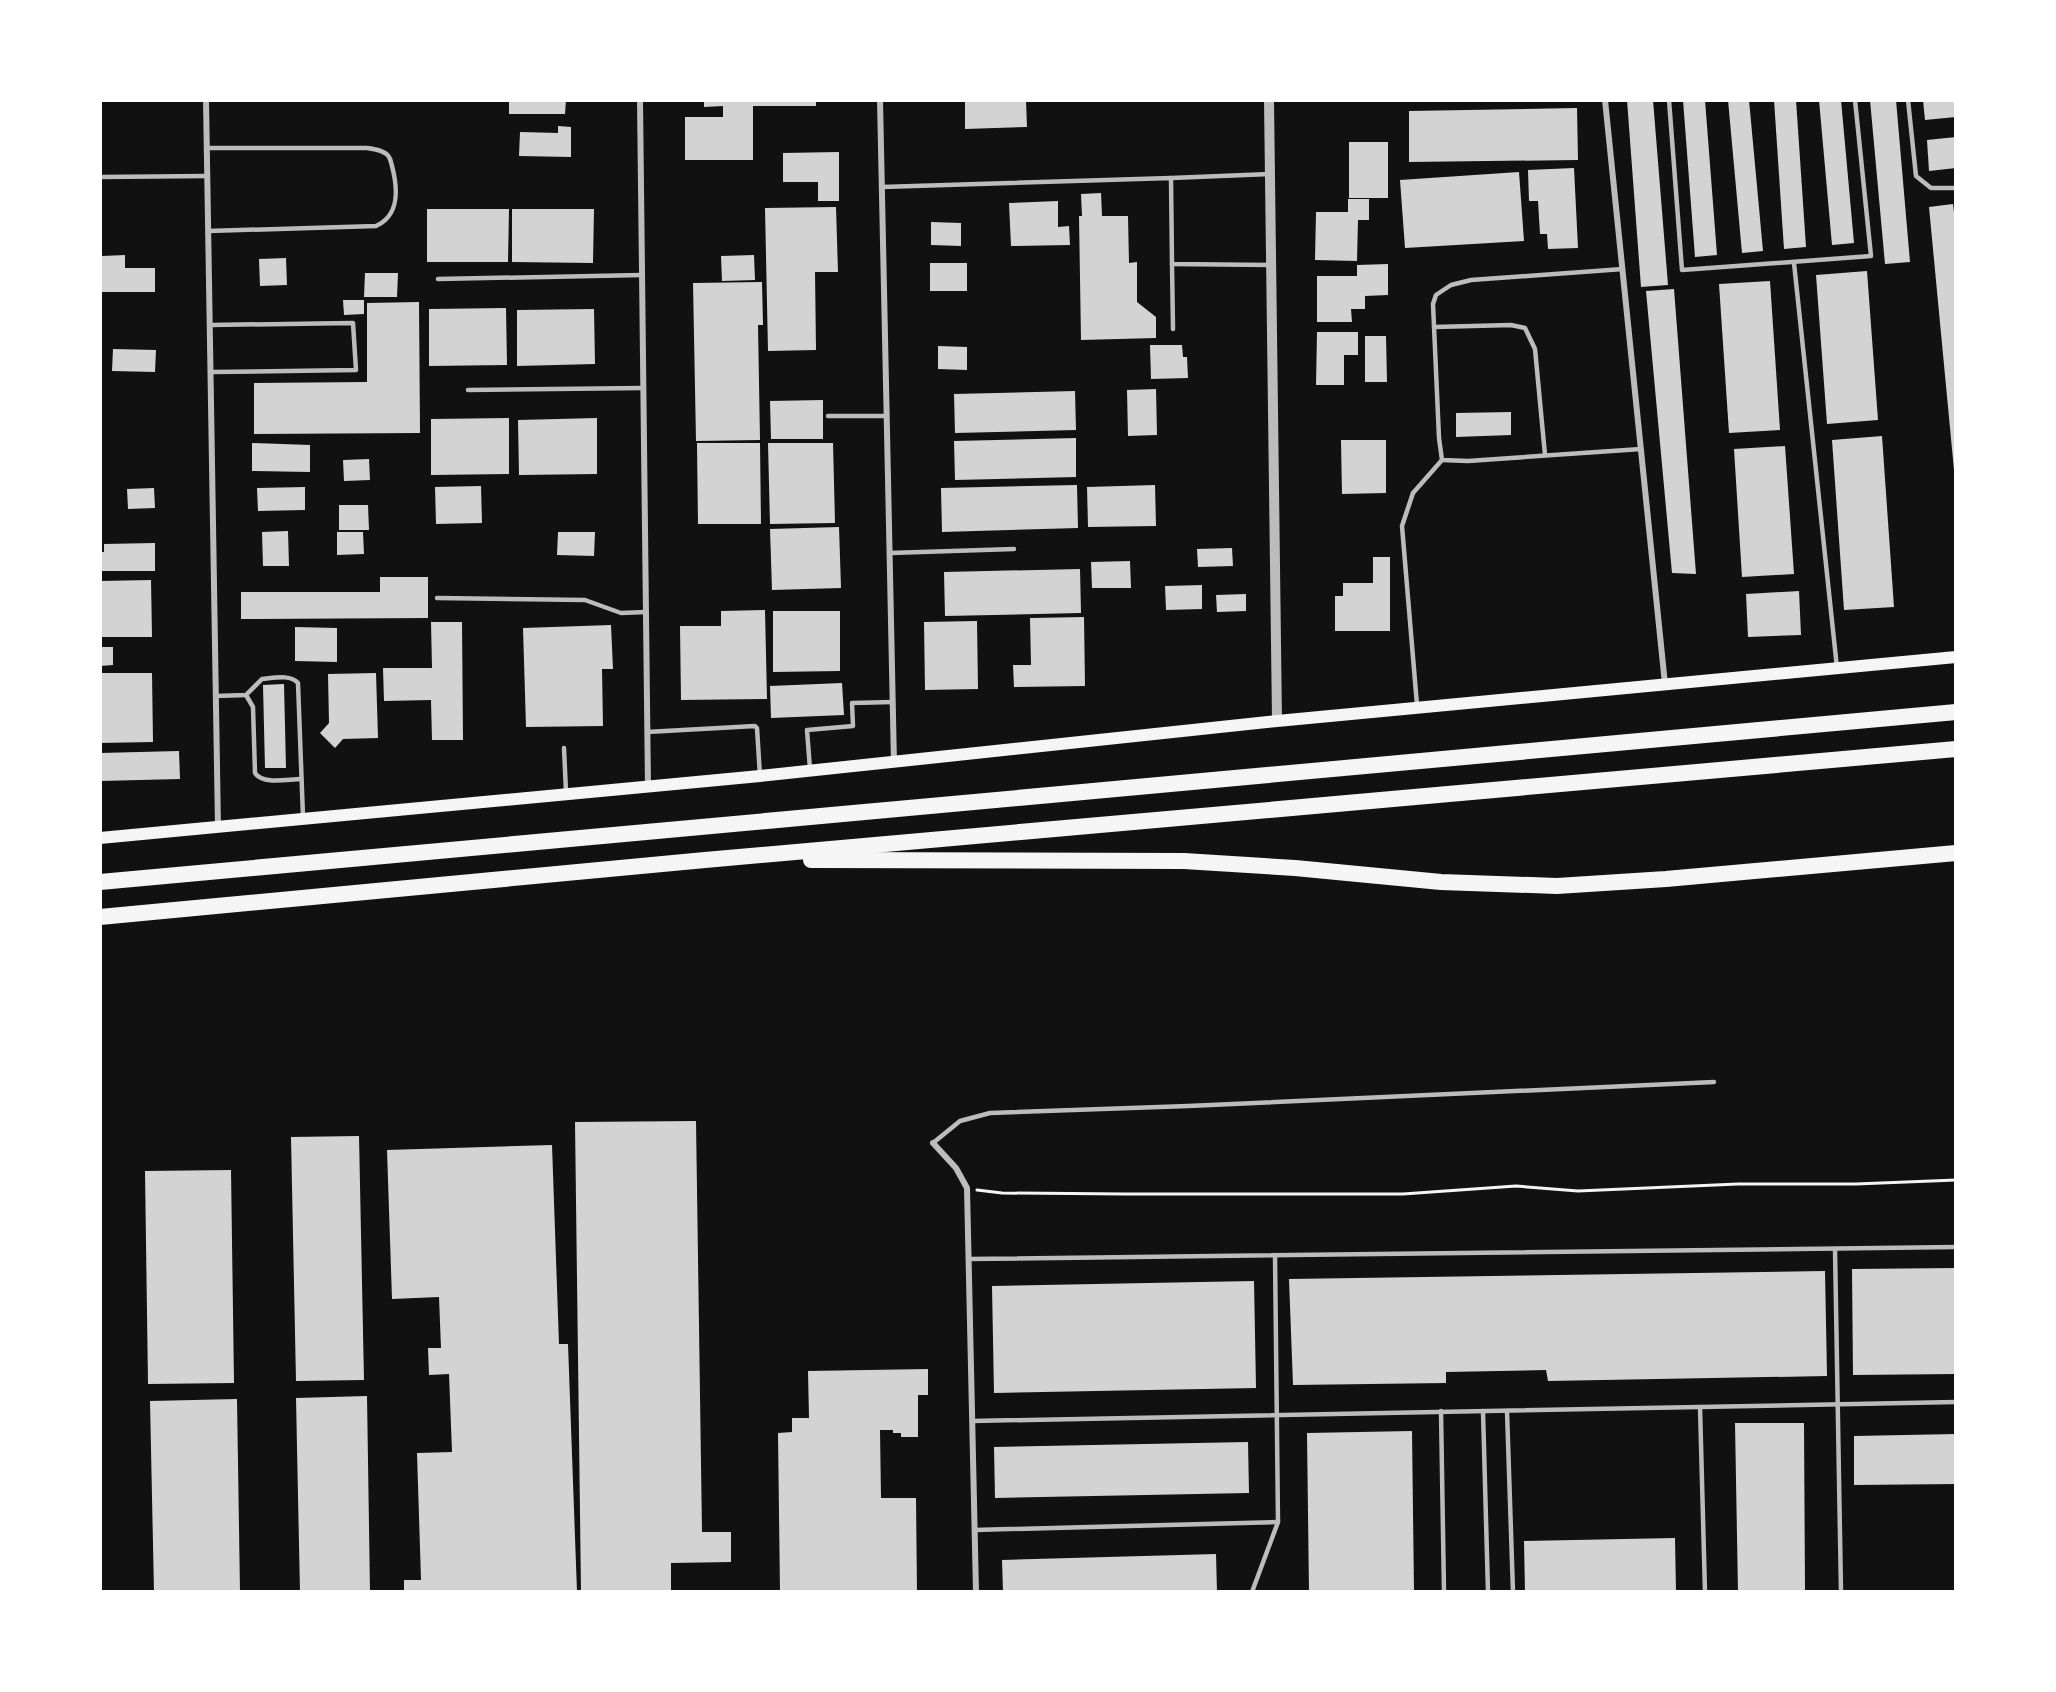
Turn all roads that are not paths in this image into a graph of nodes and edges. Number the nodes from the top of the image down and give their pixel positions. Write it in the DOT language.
graph roads {
  1 [pos="206,100"];
  2 [pos="640,100"];
  3 [pos="880,100"];
  4 [pos="1269,100"];
  5 [pos="1605,100"];
  6 [pos="1669,100"];
  7 [pos="1855,100"];
  8 [pos="1908,100"];
  9 [pos="206,148"];
  10 [pos="1270,174"];
  11 [pos="207,176"];
  12 [pos="100,177"];
  13 [pos="1171,178"];
  14 [pos="882,187"];
  15 [pos="1956,188"];
  16 [pos="208,231"];
  17 [pos="1172,264"];
  18 [pos="1794,264"];
  19 [pos="1272,265"];
  20 [pos="1623,269"];
  21 [pos="642,275"];
  22 [pos="438,279"];
  23 [pos="210,325"];
  24 [pos="1434,327"];
  25 [pos="1173,329"];
  26 [pos="211,372"];
  27 [pos="643,388"];
  28 [pos="468,390"];
  29 [pos="828,416"];
  30 [pos="887,416"];
  31 [pos="1641,449"];
  32 [pos="1545,456"];
  33 [pos="1442,460"];
  34 [pos="1014,549"];
  35 [pos="890,553"];
  36 [pos="437,598"];
  37 [pos="646,612"];
  38 [pos="1956,657"];
  39 [pos="1837,668"];
  40 [pos="1665,684"];
  41 [pos="246,695"];
  42 [pos="216,696"];
  43 [pos="893,702"];
  44 [pos="1417,708"];
  45 [pos="1956,712"];
  46 [pos="1277,721"];
  47 [pos="647,732"];
  48 [pos="564,748"];
  49 [pos="1956,749"];
  50 [pos="894,763"];
  51 [pos="810,771"];
  52 [pos="760,776"];
  53 [pos="301,779"];
  54 [pos="648,787"];
  55 [pos="566,795"];
  56 [pos="303,819"];
  57 [pos="218,827"];
  58 [pos="100,838"];
  59 [pos="1956,853"];
  60 [pos="705,860"];
  61 [pos="100,882"];
  62 [pos="100,917"];
  63 [pos="1714,1082"];
  64 [pos="933,1143"];
  65 [pos="1956,1247"];
  66 [pos="1835,1249"];
  67 [pos="1275,1255"];
  68 [pos="968,1259"];
  69 [pos="1956,1402"];
  70 [pos="1839,1404"];
  71 [pos="1700,1407"];
  72 [pos="1482,1411"];
  73 [pos="1507,1411"];
  74 [pos="1441,1412"];
  75 [pos="1278,1415"];
  76 [pos="972,1421"];
  77 [pos="1278,1522"];
  78 [pos="975,1530"];
  79 [pos="976,1592"];
  80 [pos="1252,1592"];
  81 [pos="1444,1592"];
  82 [pos="1488,1592"];
  83 [pos="1513,1592"];
  84 [pos="1705,1592"];
  85 [pos="1841,1592"];
  1 -- 9 [label="street"];
  2 -- 21 [label="street"];
  3 -- 14 [label="street"];
  4 -- 10 [label="street"];
  5 -- 20 [label="street"];
  6 -- 18 [label="lane"];
  7 -- 18 [label="lane"];
  8 -- 15 [label="lane"];
  9 -- 11 [label="street"];
  9 -- 16 [label="lane"];
  10 -- 13 [label="lane"];
  10 -- 19 [label="street"];
  11 -- 12 [label="lane"];
  11 -- 16 [label="street"];
  13 -- 14 [label="lane"];
  13 -- 17 [label="lane"];
  14 -- 30 [label="street"];
  16 -- 23 [label="street"];
  17 -- 19 [label="lane"];
  17 -- 25 [label="lane"];
  18 -- 39 [label="lane"];
  19 -- 46 [label="street"];
  20 -- 24 [label="lane"];
  20 -- 31 [label="street"];
  21 -- 22 [label="lane"];
  21 -- 27 [label="street"];
  23 -- 26 [label="street"];
  23 -- 26 [label="lane"];
  24 -- 32 [label="lane"];
  24 -- 33 [label="lane"];
  26 -- 42 [label="street"];
  27 -- 28 [label="lane"];
  27 -- 37 [label="street"];
  29 -- 30 [label="lane"];
  30 -- 35 [label="street"];
  31 -- 32 [label="lane"];
  31 -- 40 [label="street"];
  32 -- 33 [label="lane"];
  33 -- 44 [label="lane"];
  34 -- 35 [label="lane"];
  35 -- 43 [label="street"];
  36 -- 37 [label="lane"];
  37 -- 47 [label="street"];
  38 -- 39 [label="main road"];
  39 -- 40 [label="main road"];
  40 -- 44 [label="main road"];
  41 -- 42 [label="lane"];
  41 -- 53 [label="lane"];
  41 -- 53 [label="lane"];
  42 -- 57 [label="street"];
  43 -- 50 [label="street"];
  43 -- 51 [label="lane"];
  44 -- 46 [label="main road"];
  45 -- 61 [label="highway"];
  46 -- 50 [label="main road"];
  47 -- 52 [label="lane"];
  47 -- 54 [label="street"];
  48 -- 55 [label="lane"];
  49 -- 60 [label="highway"];
  50 -- 51 [label="main road"];
  51 -- 52 [label="main road"];
  52 -- 54 [label="main road"];
  53 -- 56 [label="lane"];
  54 -- 55 [label="main road"];
  55 -- 56 [label="main road"];
  56 -- 57 [label="main road"];
  57 -- 58 [label="main road"];
  59 -- 60 [label="highway"];
  60 -- 62 [label="highway"];
  63 -- 64 [label="lane"];
  64 -- 68 [label="street"];
  65 -- 66 [label="lane"];
  66 -- 67 [label="lane"];
  66 -- 70 [label="lane"];
  67 -- 68 [label="lane"];
  67 -- 75 [label="lane"];
  68 -- 76 [label="street"];
  69 -- 70 [label="lane"];
  70 -- 71 [label="lane"];
  70 -- 85 [label="lane"];
  71 -- 73 [label="lane"];
  71 -- 84 [label="lane"];
  72 -- 73 [label="lane"];
  72 -- 74 [label="lane"];
  72 -- 82 [label="lane"];
  73 -- 83 [label="lane"];
  74 -- 75 [label="lane"];
  74 -- 81 [label="lane"];
  75 -- 76 [label="lane"];
  75 -- 77 [label="lane"];
  76 -- 78 [label="street"];
  77 -- 78 [label="lane"];
  77 -- 80 [label="lane"];
  78 -- 79 [label="street"];
}
